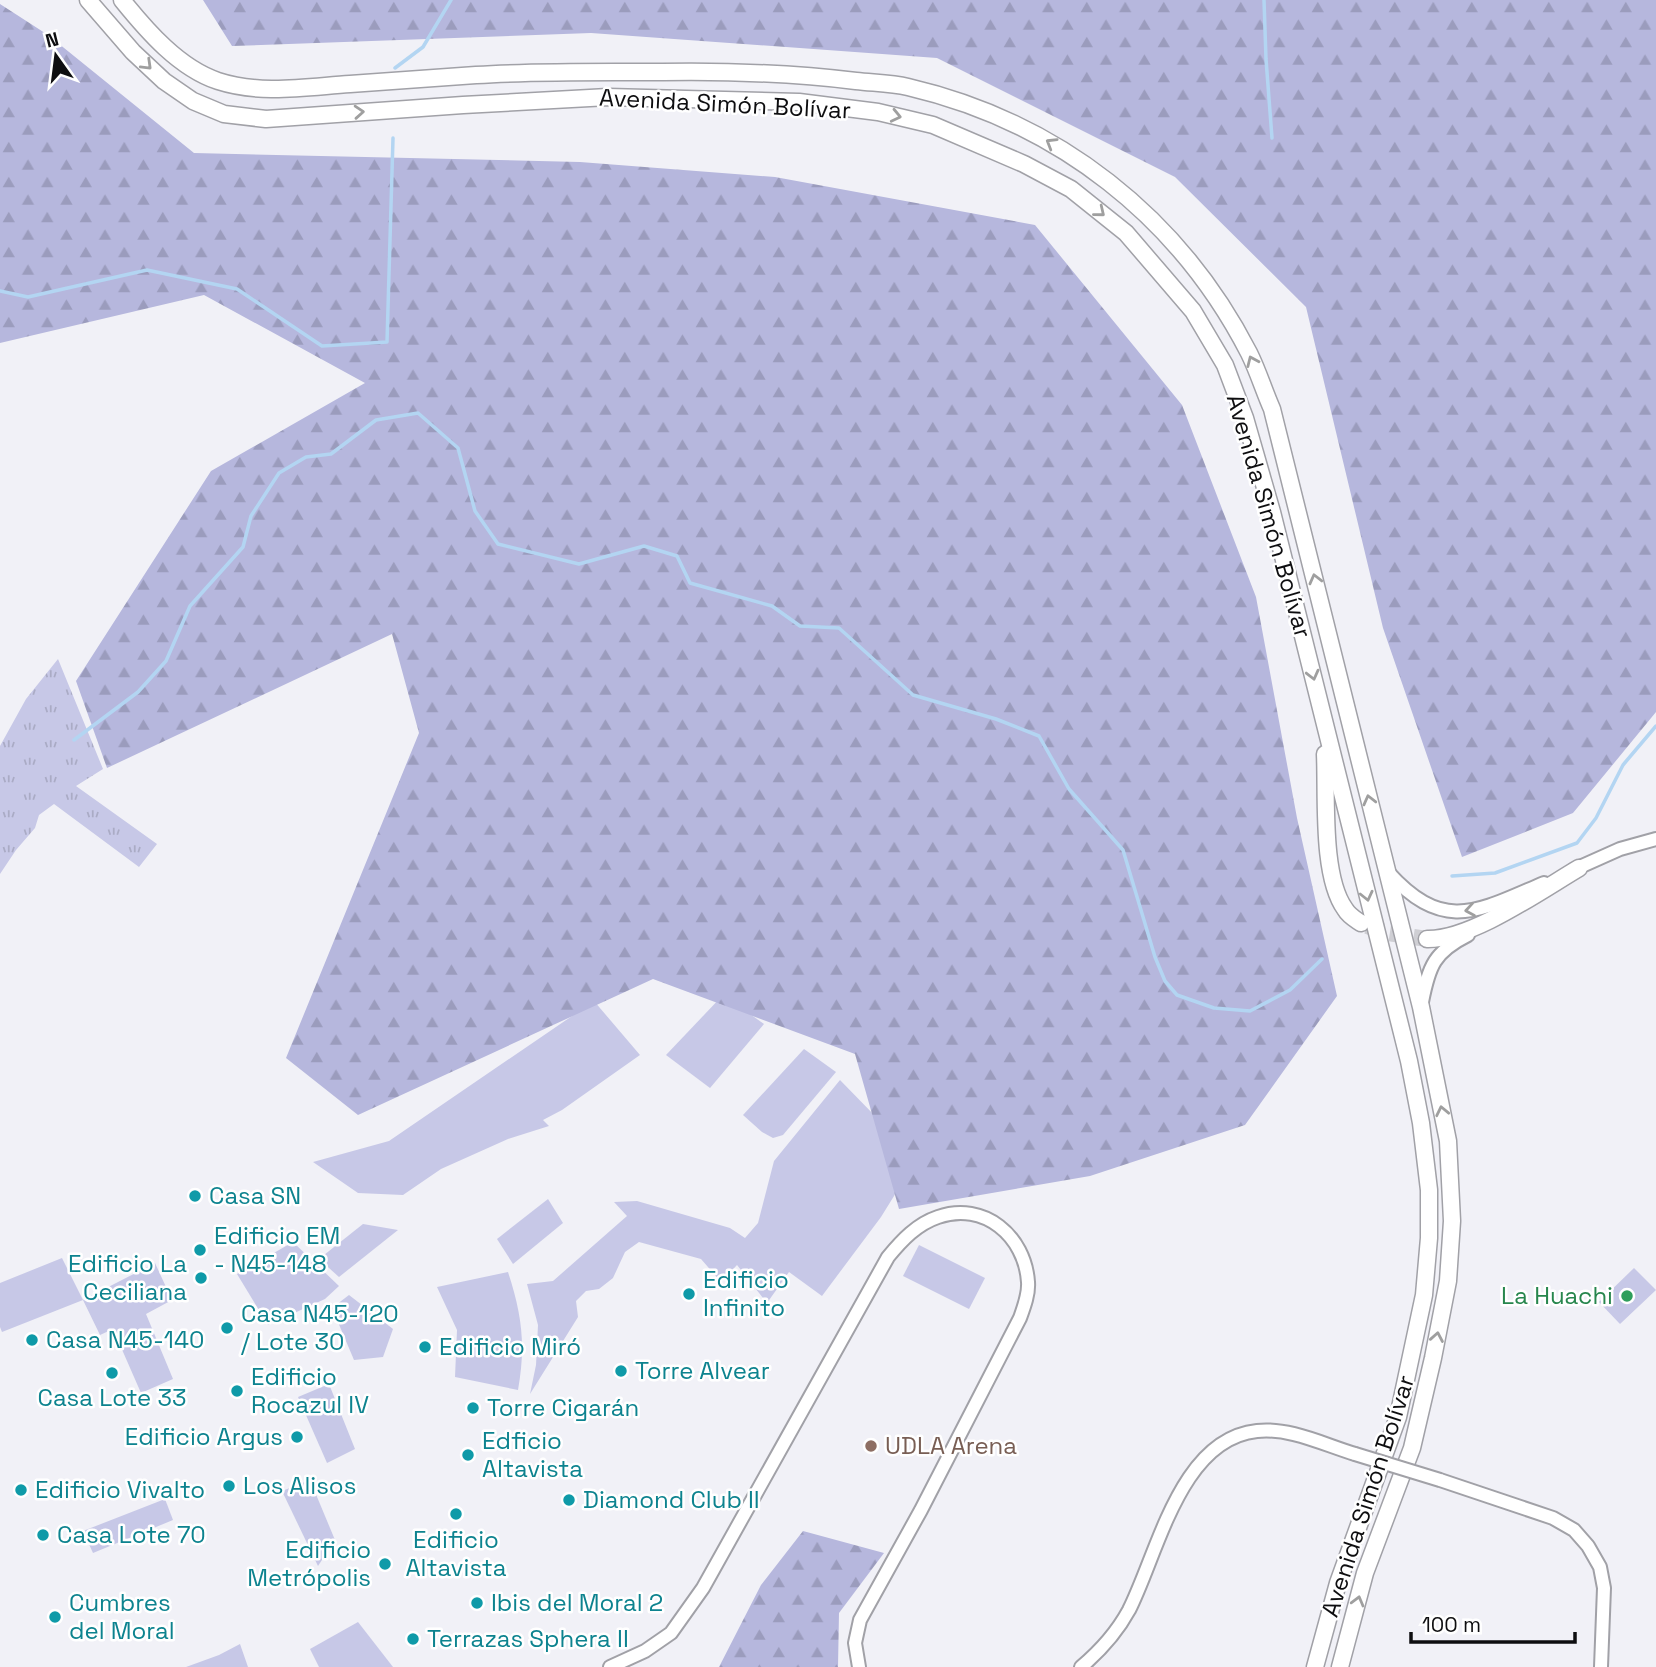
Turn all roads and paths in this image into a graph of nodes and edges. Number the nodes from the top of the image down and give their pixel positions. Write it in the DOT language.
graph roads {
  1 [pos="88,0"];
  2 [pos="122,0"];
  3 [pos="1324,720"];
  4 [pos="1656,839"];
  5 [pos="1579,868"];
  6 [pos="1386,869"];
  7 [pos="1361,923"];
  8 [pos="1427,939"];
  9 [pos="1421,1007"];
  10 [pos="610,1667"];
  11 [pos="859,1667"];
  12 [pos="1081,1667"];
  13 [pos="1315,1667"];
  14 [pos="1340,1667"];
  15 [pos="1601,1667"];
  1 -- 3 [label="highway, Avenida Simón Bolívar, one-way"];
  6 -- 2 [label="highway, Avenida Simón Bolívar, one-way"];
  3 -- 7 [label="highway"];
  3 -- 13 [label="highway, Avenida Simón Bolívar, one-way"];
  4 -- 5 [label="street"];
  5 -- 6 [label="street, one-way"];
  5 -- 8 [label="highway"];
  5 -- 9 [label="street"];
  6 -- 9 [label="highway, Avenida Simón Bolívar"];
  14 -- 9 [label="highway, Avenida Simón Bolívar, one-way"];
  10 -- 11 [label="street"];
  12 -- 15 [label="street, bridge"];
}
